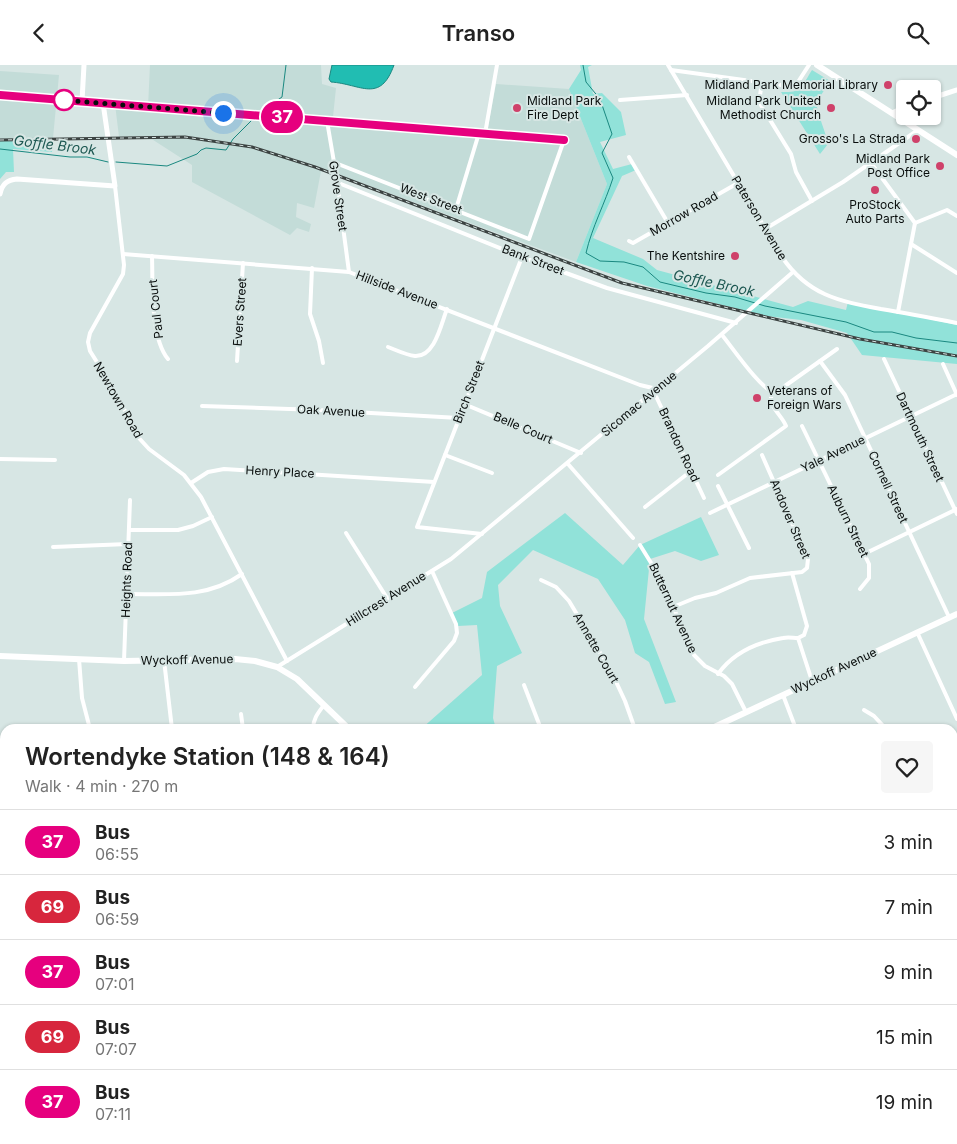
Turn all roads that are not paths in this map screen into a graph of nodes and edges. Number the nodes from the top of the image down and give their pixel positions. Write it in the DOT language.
graph roads {
  1 [pos="84,65"];
  2 [pos="497,65"];
  3 [pos="668,65"];
  4 [pos="809,65"];
  5 [pos="817,65"];
  6 [pos="671,70"];
  7 [pos="762,82"];
  8 [pos="957,90"];
  9 [pos="0,95"];
  10 [pos="687,95"];
  11 [pos="941,95"];
  12 [pos="620,100"];
  13 [pos="82,101"];
  14 [pos="104,103"];
  15 [pos="896,111"];
  16 [pos="892,113"];
  17 [pos="327,121"];
  18 [pos="918,130"];
  19 [pos="479,133"];
  20 [pos="485,134"];
  21 [pos="957,155"];
  22 [pos="629,157"];
  23 [pos="333,162"];
  24 [pos="871,163"];
  25 [pos="3,182"];
  26 [pos="336,182"];
  27 [pos="738,183"];
  28 [pos="115,186"];
  29 [pos="0,194"];
  30 [pos="812,201"];
  31 [pos="456,209"];
  32 [pos="957,216"];
  33 [pos="668,223"];
  34 [pos="915,223"];
  35 [pos="765,229"];
  36 [pos="629,241"];
  37 [pos="911,244"];
  38 [pos="123,254"];
  39 [pos="152,257"];
  40 [pos="522,257"];
  41 [pos="243,263"];
  42 [pos="312,268"];
  43 [pos="349,272"];
  44 [pos="793,272"];
  45 [pos="957,273"];
  46 [pos="446,309"];
  47 [pos="898,312"];
  48 [pos="957,317"];
  49 [pos="736,323"];
  50 [pos="955,323"];
  51 [pos="494,327"];
  52 [pos="722,335"];
  53 [pos="388,347"];
  54 [pos="837,349"];
  55 [pos="168,359"];
  56 [pos="884,359"];
  57 [pos="237,361"];
  58 [pos="820,361"];
  59 [pos="323,363"];
  60 [pos="943,364"];
  61 [pos="655,391"];
  62 [pos="772,393"];
  63 [pos="957,394"];
  64 [pos="464,404"];
  65 [pos="202,406"];
  66 [pos="911,416"];
  67 [pos="459,418"];
  68 [pos="802,426"];
  69 [pos="865,439"];
  70 [pos="581,453"];
  71 [pos="445,455"];
  72 [pos="762,455"];
  73 [pos="0,459"];
  74 [pos="55,460"];
  75 [pos="819,461"];
  76 [pos="568,464"];
  77 [pos="691,471"];
  78 [pos="492,473"];
  79 [pos="718,475"];
  80 [pos="434,482"];
  81 [pos="191,483"];
  82 [pos="774,483"];
  83 [pos="718,486"];
  84 [pos="704,498"];
  85 [pos="130,500"];
  86 [pos="728,505"];
  87 [pos="645,507"];
  88 [pos="956,511"];
  89 [pos="710,513"];
  90 [pos="212,517"];
  91 [pos="129,530"];
  92 [pos="909,532"];
  93 [pos="346,533"];
  94 [pos="482,534"];
  95 [pos="633,538"];
  96 [pos="128,544"];
  97 [pos="640,545"];
  98 [pos="53,547"];
  99 [pos="749,548"];
  100 [pos="864,554"];
  101 [pos="432,571"];
  102 [pos="242,573"];
  103 [pos="792,573"];
  104 [pos="541,580"];
  105 [pos="860,589"];
  106 [pos="127,594"];
  107 [pos="387,598"];
  108 [pos="673,607"];
  109 [pos="957,614"];
  110 [pos="949,617"];
  111 [pos="917,632"];
  112 [pos="798,638"];
  113 [pos="0,656"];
  114 [pos="79,659"];
  115 [pos="164,660"];
  116 [pos="124,661"];
  117 [pos="287,661"];
  118 [pos="278,667"];
  119 [pos="718,674"];
  120 [pos="812,681"];
  121 [pos="524,685"];
  122 [pos="415,687"];
  123 [pos="783,695"];
  124 [pos="324,705"];
  125 [pos="864,710"];
  126 [pos="746,712"];
  127 [pos="241,714"];
  128 [pos="957,719"];
  129 [pos="89,724"];
  130 [pos="171,724"];
  131 [pos="242,724"];
  132 [pos="313,724"];
  133 [pos="344,724"];
  134 [pos="539,724"];
  135 [pos="633,724"];
  136 [pos="721,724"];
  137 [pos="794,724"];
  138 [pos="881,724"];
  1 -- 13 [label="street"];
  2 -- 20 [label="street"];
  3 -- 6 [label="street, Paterson Avenue"];
  4 -- 7 [label="street"];
  5 -- 16 [label="main road"];
  6 -- 7 [label="street"];
  6 -- 10 [label="street, Paterson Avenue"];
  7 -- 30 [label="street"];
  8 -- 11 [label="street"];
  9 -- 13 [label="street"];
  10 -- 12 [label="street"];
  10 -- 27 [label="street, Paterson Avenue"];
  13 -- 14 [label="street"];
  14 -- 17 [label="street"];
  14 -- 28 [label="street, Newtown Road"];
  15 -- 16 [label="street"];
  16 -- 18 [label="main road"];
  17 -- 19 [label="street"];
  17 -- 23 [label="street, Grove Street"];
  18 -- 21 [label="main road"];
  18 -- 24 [label="street"];
  19 -- 20 [label="street"];
  19 -- 31 [label="street"];
  20 -- 31 [label="street, West Street"];
  22 -- 33 [label="street"];
  23 -- 26 [label="street, Grove Street"];
  23 -- 31 [label="street, West Street"];
  24 -- 30 [label="street"];
  24 -- 34 [label="street"];
  25 -- 28 [label="street"];
  25 -- 29 [label="street"];
  26 -- 40 [label="street, Bank Street"];
  26 -- 43 [label="street, Grove Street"];
  27 -- 33 [label="street, Morrow Road"];
  27 -- 35 [label="street, Paterson Avenue"];
  28 -- 38 [label="street, Newtown Road"];
  30 -- 35 [label="street"];
  32 -- 34 [label="street"];
  33 -- 36 [label="street, Morrow Road"];
  34 -- 37 [label="street"];
  35 -- 44 [label="street, Paterson Avenue"];
  37 -- 45 [label="street"];
  37 -- 47 [label="street"];
  38 -- 39 [label="street, Hillside Avenue"];
  38 -- 81 [label="street, Newtown Road"];
  39 -- 41 [label="street, Hillside Avenue"];
  39 -- 55 [label="street, Paul Court"];
  40 -- 49 [label="street, Bank Street"];
  40 -- 51 [label="street, Birch Street"];
  41 -- 42 [label="street, Hillside Avenue"];
  41 -- 57 [label="street, Evers Street"];
  42 -- 43 [label="street, Hillside Avenue"];
  42 -- 59 [label="street"];
  43 -- 46 [label="street, Hillside Avenue"];
  44 -- 47 [label="street, Paterson Avenue"];
  44 -- 49 [label="street, Sicomac Avenue"];
  46 -- 51 [label="street, Hillside Avenue"];
  46 -- 53 [label="street"];
  47 -- 50 [label="street, Paterson Avenue"];
  48 -- 50 [label="street"];
  49 -- 52 [label="street, Sicomac Avenue"];
  51 -- 61 [label="street, Hillside Avenue"];
  51 -- 64 [label="street, Birch Street"];
  52 -- 61 [label="street, Sicomac Avenue"];
  52 -- 62 [label="street"];
  54 -- 58 [label="street"];
  56 -- 66 [label="street, Dartmouth Street"];
  58 -- 62 [label="street"];
  58 -- 69 [label="street, Cornell Street"];
  60 -- 63 [label="street"];
  61 -- 70 [label="street, Sicomac Avenue"];
  61 -- 77 [label="street, Brandon Road"];
  62 -- 79 [label="street"];
  63 -- 66 [label="street, Yale Avenue"];
  64 -- 67 [label="street, Birch Street"];
  64 -- 70 [label="street, Belle Court"];
  65 -- 67 [label="street, Oak Avenue"];
  66 -- 69 [label="street, Yale Avenue"];
  66 -- 88 [label="street, Dartmouth Street"];
  67 -- 71 [label="street, Birch Street"];
  68 -- 75 [label="street, Auburn Street"];
  69 -- 75 [label="street, Yale Avenue"];
  69 -- 92 [label="street, Cornell Street"];
  70 -- 76 [label="street, Sicomac Avenue"];
  71 -- 78 [label="street"];
  71 -- 80 [label="street, Birch Street"];
  72 -- 82 [label="street, Andover Street"];
  73 -- 74 [label="street"];
  75 -- 82 [label="street, Yale Avenue"];
  75 -- 100 [label="street, Auburn Street"];
  76 -- 94 [label="street, Sicomac Avenue"];
  76 -- 95 [label="street"];
  77 -- 84 [label="street, Brandon Road"];
  77 -- 87 [label="street"];
  80 -- 81 [label="street, Henry Place"];
  80 -- 94 [label="street, Birch Street"];
  81 -- 90 [label="street, Newtown Road"];
  82 -- 86 [label="street, Yale Avenue"];
  82 -- 103 [label="street, Andover Street"];
  83 -- 86 [label="street"];
  85 -- 91 [label="street, Heights Road"];
  86 -- 89 [label="street, Yale Avenue"];
  86 -- 99 [label="street"];
  88 -- 92 [label="street"];
  90 -- 91 [label="street"];
  90 -- 102 [label="street, Newtown Road"];
  91 -- 96 [label="street, Heights Road"];
  92 -- 100 [label="street"];
  92 -- 110 [label="street, Cornell Street"];
  93 -- 107 [label="street"];
  94 -- 101 [label="street, Hillcrest Avenue"];
  96 -- 98 [label="street"];
  96 -- 106 [label="street, Heights Road"];
  97 -- 108 [label="street, Butternut Avenue"];
  100 -- 105 [label="street, Auburn Street"];
  101 -- 107 [label="street, Hillcrest Avenue"];
  101 -- 122 [label="street"];
  102 -- 106 [label="street"];
  102 -- 117 [label="street, Newtown Road"];
  103 -- 108 [label="street"];
  103 -- 112 [label="street"];
  104 -- 135 [label="street, Annette Court"];
  106 -- 116 [label="street, Heights Road"];
  107 -- 117 [label="street, Hillcrest Avenue"];
  108 -- 119 [label="street, Butternut Avenue"];
  109 -- 110 [label="main road, Wyckoff Avenue"];
  110 -- 111 [label="main road, Wyckoff Avenue"];
  111 -- 120 [label="main road, Wyckoff Avenue"];
  111 -- 128 [label="street"];
  112 -- 119 [label="street"];
  112 -- 120 [label="street"];
  113 -- 114 [label="main road, Wyckoff Avenue"];
  114 -- 116 [label="main road, Wyckoff Avenue"];
  114 -- 129 [label="street"];
  115 -- 116 [label="main road, Wyckoff Avenue"];
  115 -- 118 [label="main road, Wyckoff Avenue"];
  115 -- 130 [label="street"];
  117 -- 118 [label="street, Hillcrest Avenue"];
  118 -- 124 [label="main road, Wyckoff Avenue"];
  119 -- 126 [label="street, Butternut Avenue"];
  120 -- 123 [label="main road, Wyckoff Avenue"];
  121 -- 134 [label="street"];
  123 -- 126 [label="main road, Wyckoff Avenue"];
  123 -- 137 [label="street"];
  124 -- 132 [label="street"];
  124 -- 133 [label="main road, Wyckoff Avenue"];
  125 -- 138 [label="street"];
  126 -- 136 [label="main road, Wyckoff Avenue"];
  127 -- 131 [label="street"];
}
